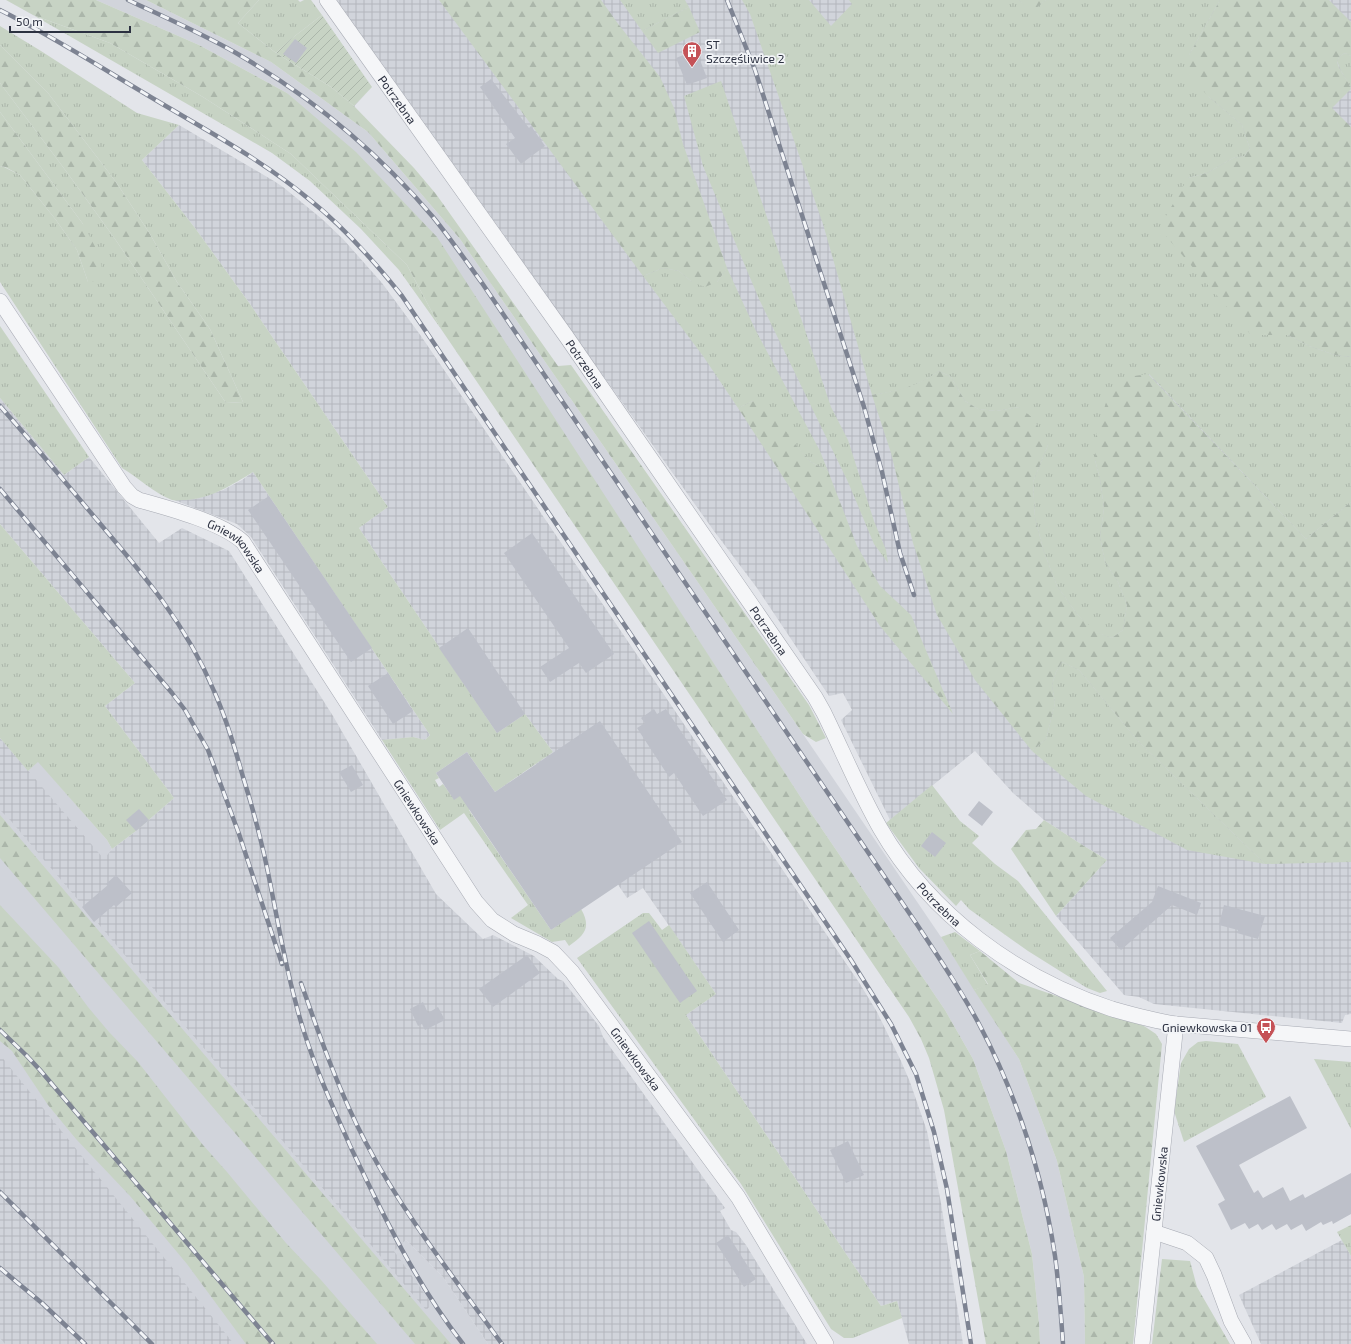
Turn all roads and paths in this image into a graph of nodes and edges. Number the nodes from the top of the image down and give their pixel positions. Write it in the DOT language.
graph roads {
  1 [pos="327,0"];
  2 [pos="0,301"];
  3 [pos="1176,1024"];
  4 [pos="1351,1039"];
  5 [pos="1154,1232"];
  6 [pos="826,1344"];
  7 [pos="1142,1344"];
  8 [pos="1244,1344"];
  1 -- 3 [label="street, Potrzebna"];
  2 -- 6 [label="street, Gniewkowska"];
  3 -- 4 [label="street, Potrzebna"];
  3 -- 5 [label="street, Gniewkowska"];
  5 -- 7 [label="street, Gniewkowska"];
  5 -- 8 [label="street"];
}
